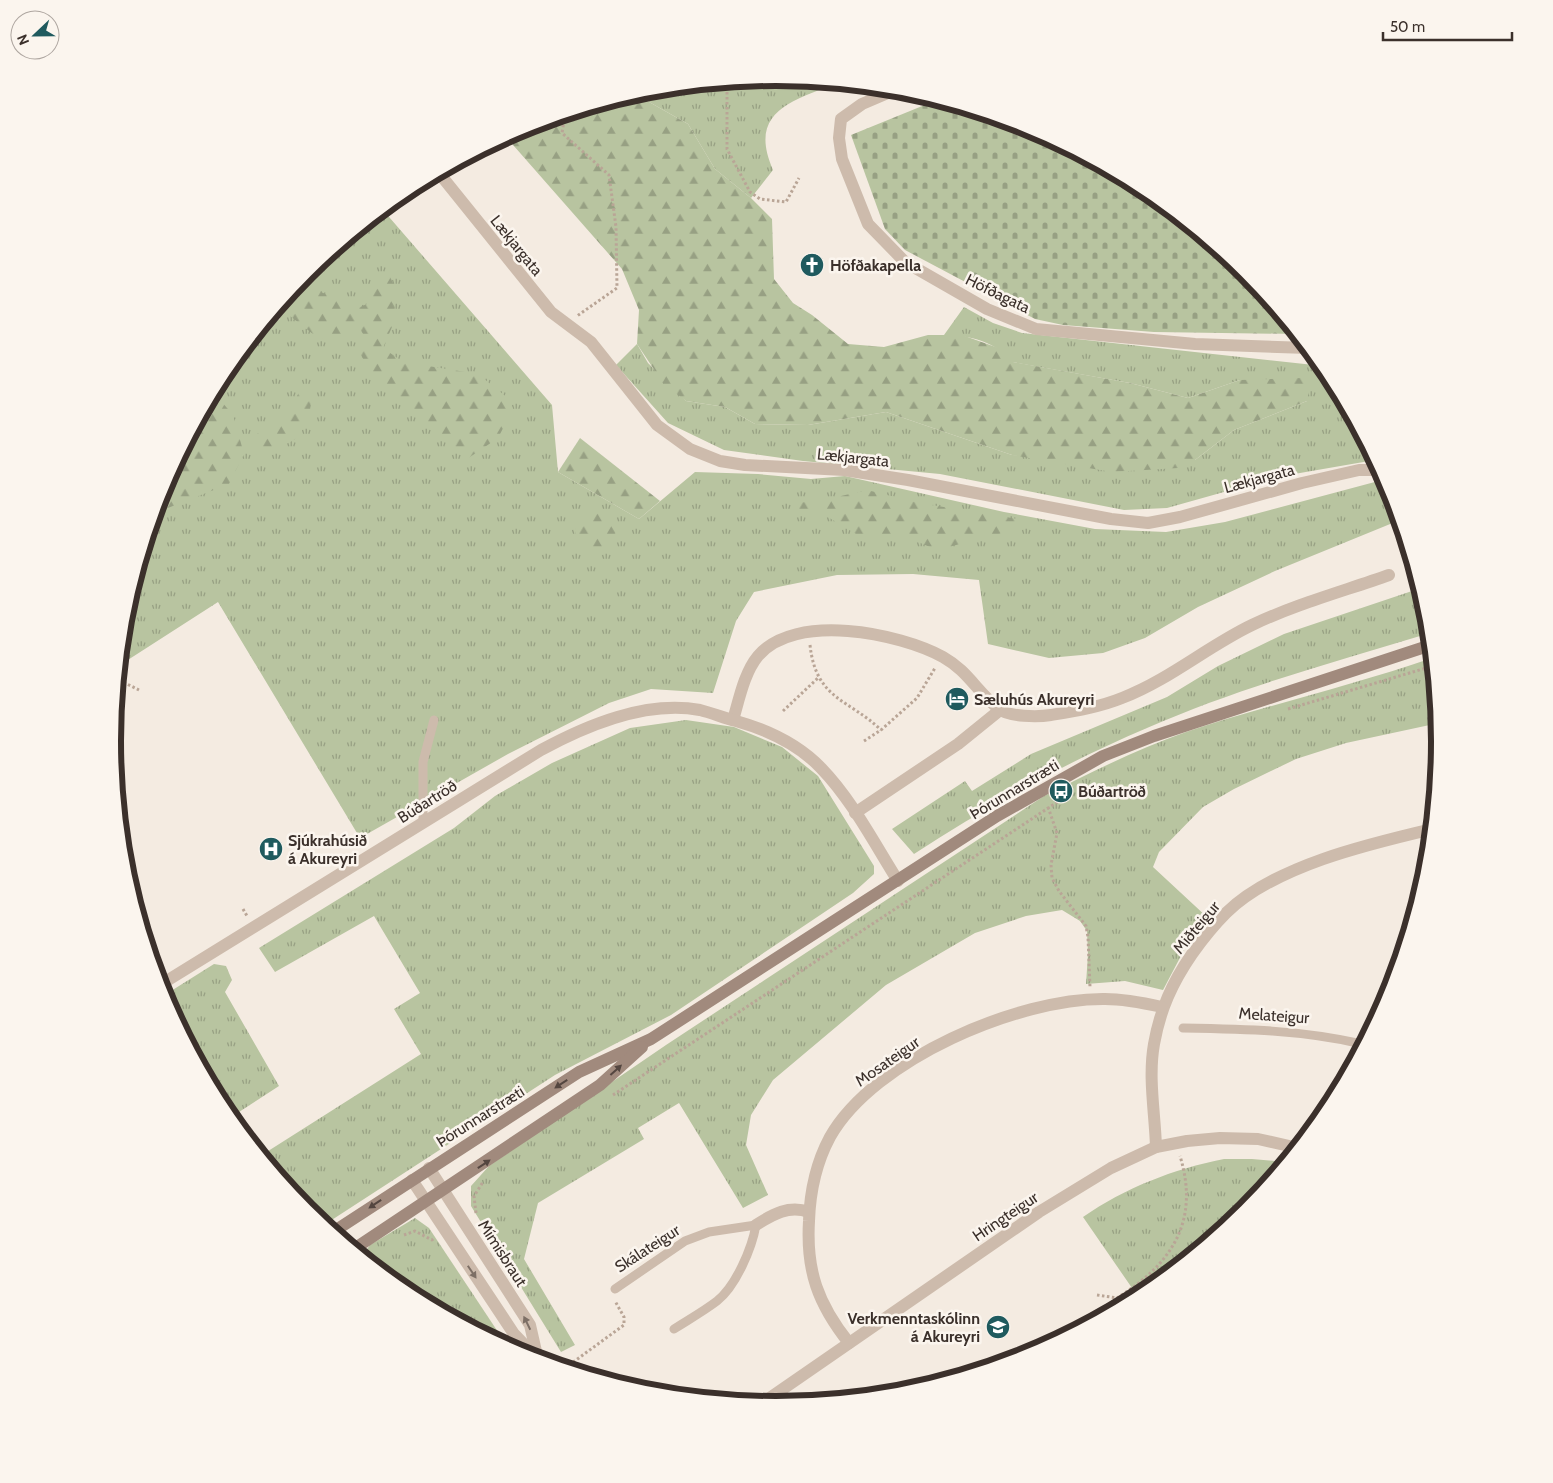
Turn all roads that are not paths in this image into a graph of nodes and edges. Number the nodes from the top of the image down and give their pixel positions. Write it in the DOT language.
graph roads {
  1 [pos="882,95"];
  2 [pos="442,178"];
  3 [pos="1299,348"];
  4 [pos="1372,470"];
  5 [pos="1389,575"];
  6 [pos="1425,647"];
  7 [pos="1000,710"];
  8 [pos="434,720"];
  9 [pos="733,720"];
  10 [pos="855,813"];
  11 [pos="423,822"];
  12 [pos="1425,831"];
  13 [pos="898,880"];
  14 [pos="167,981"];
  15 [pos="1162,1007"];
  16 [pos="1182,1028"];
  17 [pos="651,1039"];
  18 [pos="1358,1043"];
  19 [pos="1291,1146"];
  20 [pos="1156,1147"];
  21 [pos="429,1168"];
  22 [pos="412,1180"];
  23 [pos="443,1191"];
  24 [pos="426,1202"];
  25 [pos="809,1212"];
  26 [pos="756,1225"];
  27 [pos="338,1229"];
  28 [pos="359,1246"];
  29 [pos="615,1289"];
  30 [pos="674,1329"];
  31 [pos="849,1343"];
  32 [pos="526,1347"];
  33 [pos="536,1351"];
  34 [pos="771,1397"];
  1 -- 3 [label="street, Höfðagata"];
  2 -- 4 [label="street, Lækjargata"];
  5 -- 7 [label="street"];
  6 -- 13 [label="street, Þórunnarstræti"];
  7 -- 9 [label="street"];
  7 -- 10 [label="street"];
  8 -- 11 [label="lane"];
  9 -- 10 [label="street, Búðartröð"];
  9 -- 11 [label="street, Búðartröð"];
  10 -- 13 [label="street, Búðartröð"];
  11 -- 14 [label="street, Búðartröð"];
  12 -- 15 [label="street, Miðteigur"];
  13 -- 17 [label="street, Þórunnarstræti"];
  15 -- 20 [label="street, Miðteigur"];
  15 -- 25 [label="street, Mosateigur"];
  16 -- 18 [label="lane, Melateigur"];
  17 -- 21 [label="street, Þórunnarstræti, one-way"];
  23 -- 17 [label="street, Þórunnarstræti, one-way"];
  19 -- 20 [label="street, Hringteigur"];
  20 -- 31 [label="street, Hringteigur"];
  21 -- 22 [label="street, Þórunnarstræti"];
  21 -- 23 [label="street, Mímisbraut"];
  22 -- 24 [label="street, Mímisbraut"];
  22 -- 27 [label="street, Þórunnarstræti, one-way"];
  23 -- 24 [label="street, Þórunnarstræti"];
  33 -- 23 [label="street, Mímisbraut, one-way"];
  24 -- 28 [label="street, Þórunnarstræti"];
  24 -- 32 [label="street, Mímisbraut, one-way"];
  25 -- 26 [label="street, Skálateigur"];
  25 -- 31 [label="street, Mosateigur"];
  26 -- 29 [label="lane, Skálateigur"];
  26 -- 30 [label="lane"];
  31 -- 34 [label="street, Hringteigur"];
}
